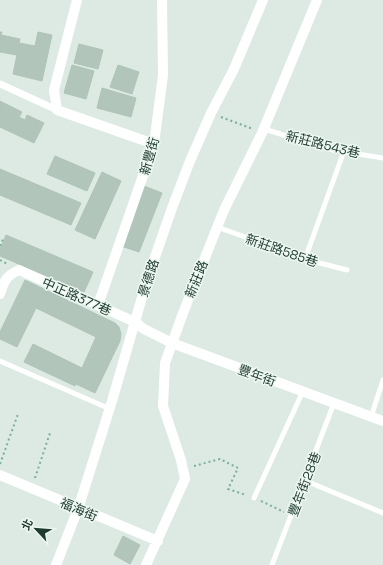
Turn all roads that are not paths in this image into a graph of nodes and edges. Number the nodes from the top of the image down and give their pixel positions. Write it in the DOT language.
graph roads {
  1 [pos="77,0"];
  2 [pos="162,0"];
  3 [pos="263,0"];
  4 [pos="317,0"];
  5 [pos="0,84"];
  6 [pos="57,110"];
  7 [pos="263,131"];
  8 [pos="154,144"];
  9 [pos="344,151"];
  10 [pos="383,158"];
  11 [pos="217,228"];
  12 [pos="305,259"];
  13 [pos="347,270"];
  14 [pos="0,294"];
  15 [pos="98,305"];
  16 [pos="135,322"];
  17 [pos="172,343"];
  18 [pos="0,361"];
  19 [pos="383,380"];
  20 [pos="303,391"];
  21 [pos="334,403"];
  22 [pos="110,409"];
  23 [pos="371,417"];
  24 [pos="383,421"];
  25 [pos="0,475"];
  26 [pos="306,481"];
  27 [pos="254,498"];
  28 [pos="78,509"];
  29 [pos="383,513"];
  30 [pos="158,541"];
  31 [pos="56,565"];
  32 [pos="146,565"];
  33 [pos="272,565"];
  1 -- 6 [label="street"];
  2 -- 8 [label="street, 新豐街"];
  3 -- 16 [label="street, 景德路"];
  4 -- 7 [label="street, 新莊路"];
  5 -- 6 [label="street"];
  6 -- 8 [label="street"];
  7 -- 9 [label="lane, 新莊路543巷"];
  7 -- 11 [label="street, 新莊路"];
  8 -- 15 [label="street, 新豐街"];
  9 -- 10 [label="lane, 新莊路543巷"];
  9 -- 12 [label="lane"];
  11 -- 12 [label="lane, 新莊路585巷"];
  11 -- 17 [label="street, 新莊路"];
  12 -- 13 [label="lane, 新莊路585巷"];
  14 -- 15 [label="street, 中正路377巷"];
  15 -- 16 [label="street, 中正路377巷"];
  16 -- 17 [label="street, 豐年街"];
  16 -- 22 [label="street, 景德路"];
  17 -- 20 [label="street, 豐年街"];
  17 -- 30 [label="street, 新莊路"];
  18 -- 22 [label="lane"];
  19 -- 23 [label="lane"];
  20 -- 21 [label="street, 豐年街"];
  20 -- 27 [label="lane"];
  21 -- 23 [label="street, 豐年街"];
  21 -- 26 [label="lane, 豐年街28巷"];
  22 -- 28 [label="street, 景德路"];
  23 -- 24 [label="street, 豐年街"];
  25 -- 28 [label="street, 福海街"];
  26 -- 29 [label="lane"];
  26 -- 33 [label="lane, 豐年街28巷"];
  28 -- 30 [label="street, 福海街"];
  28 -- 31 [label="street, 景德路"];
  30 -- 32 [label="street, 新莊路"];
}
